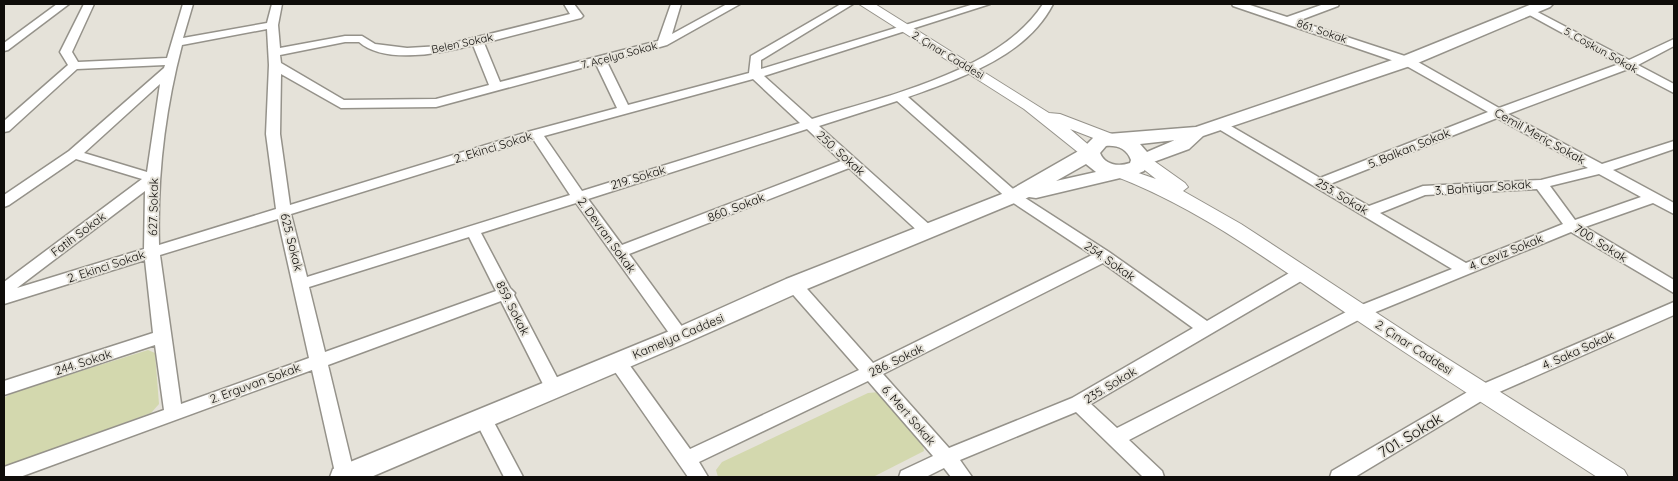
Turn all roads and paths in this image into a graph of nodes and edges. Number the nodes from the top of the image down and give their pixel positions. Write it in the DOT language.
graph roads {
  1 [pos="64,4"];
  2 [pos="89,4"];
  3 [pos="188,4"];
  4 [pos="277,4"];
  5 [pos="569,4"];
  6 [pos="735,4"];
  7 [pos="848,4"];
  8 [pos="866,4"];
  9 [pos="985,4"];
  10 [pos="1048,4"];
  11 [pos="1237,4"];
  12 [pos="1334,4"];
  13 [pos="1545,4"];
  14 [pos="1528,10"];
  15 [pos="684,12"];
  16 [pos="1289,20"];
  17 [pos="272,24"];
  18 [pos="906,30"];
  19 [pos="477,41"];
  20 [pos="1674,42"];
  21 [pos="174,43"];
  22 [pos="663,43"];
  23 [pos="4,48"];
  24 [pos="274,59"];
  25 [pos="600,60"];
  26 [pos="1407,61"];
  27 [pos="170,65"];
  28 [pos="1628,65"];
  29 [pos="74,66"];
  30 [pos="972,68"];
  31 [pos="755,75"];
  32 [pos="496,87"];
  33 [pos="1674,89"];
  34 [pos="899,96"];
  35 [pos="1030,106"];
  36 [pos="624,109"];
  37 [pos="1498,113"];
  38 [pos="1219,125"];
  39 [pos="810,126"];
  40 [pos="4,128"];
  41 [pos="1198,132"];
  42 [pos="536,134"];
  43 [pos="1114,140"];
  44 [pos="1674,145"];
  45 [pos="1090,153"];
  46 [pos="74,154"];
  47 [pos="1141,160"];
  48 [pos="851,162"];
  49 [pos="1601,169"];
  50 [pos="1118,171"];
  51 [pos="153,178"];
  52 [pos="1321,183"];
  53 [pos="1540,184"];
  54 [pos="4,187"];
  55 [pos="22,191"];
  56 [pos="578,195"];
  57 [pos="1014,197"];
  58 [pos="1654,198"];
  59 [pos="4,202"];
  60 [pos="1674,209"];
  61 [pos="284,210"];
  62 [pos="1368,212"];
  63 [pos="1214,214"];
  64 [pos="1572,226"];
  65 [pos="472,229"];
  66 [pos="927,231"];
  67 [pos="152,251"];
  68 [pos="620,252"];
  69 [pos="1104,256"];
  70 [pos="1464,269"];
  71 [pos="1302,273"];
  72 [pos="302,284"];
  73 [pos="794,285"];
  74 [pos="1674,287"];
  75 [pos="4,290"];
  76 [pos="507,293"];
  77 [pos="4,298"];
  78 [pos="1674,308"];
  79 [pos="1360,312"];
  80 [pos="1205,328"];
  81 [pos="162,336"];
  82 [pos="680,336"];
  83 [pos="319,360"];
  84 [pos="617,361"];
  85 [pos="871,372"];
  86 [pos="554,387"];
  87 [pos="4,388"];
  88 [pos="1482,392"];
  89 [pos="1078,403"];
  90 [pos="173,414"];
  91 [pos="483,418"];
  92 [pos="1114,438"];
  93 [pos="946,458"];
  94 [pos="686,460"];
  95 [pos="4,476"];
  96 [pos="345,477"];
  97 [pos="514,477"];
  98 [pos="699,477"];
  99 [pos="908,477"];
  100 [pos="963,477"];
  101 [pos="1155,477"];
  102 [pos="1339,477"];
  103 [pos="1616,477"];
  1 -- 23 [label="street"];
  2 -- 29 [label="street"];
  3 -- 21 [label="street, 627. Sokak"];
  4 -- 17 [label="street, 625. Sokak"];
  5 -- 19 [label="street, Belen Sokak"];
  6 -- 15 [label="street, 7. Açelya Sokak"];
  7 -- 31 [label="street"];
  8 -- 18 [label="street, 2. Çınar Caddesi"];
  9 -- 18 [label="street, 2. Ekinci Sokak"];
  10 -- 30 [label="street, 219. Sokak"];
  11 -- 16 [label="street, 861. Sokak"];
  12 -- 16 [label="street"];
  13 -- 14 [label="main road"];
  14 -- 26 [label="main road"];
  14 -- 28 [label="street, 5. Coşkun Sokak"];
  15 -- 22 [label="street, 7. Açelya Sokak"];
  15 -- 22 [label="street"];
  16 -- 26 [label="street, 861. Sokak"];
  17 -- 21 [label="street"];
  17 -- 24 [label="street, 625. Sokak"];
  18 -- 30 [label="street, 2. Çınar Caddesi"];
  18 -- 31 [label="street, 2. Ekinci Sokak"];
  19 -- 24 [label="street, Belen Sokak"];
  19 -- 32 [label="street"];
  20 -- 28 [label="street, 5. Balkan Sokak"];
  21 -- 27 [label="street, 627. Sokak"];
  22 -- 25 [label="street, 7. Açelya Sokak"];
  24 -- 32 [label="street, 7. Açelya Sokak"];
  24 -- 61 [label="street, 625. Sokak"];
  25 -- 32 [label="street, 7. Açelya Sokak"];
  25 -- 36 [label="street"];
  26 -- 37 [label="street, Cemil Meriç Sokak"];
  26 -- 38 [label="main road"];
  27 -- 29 [label="street"];
  27 -- 46 [label="street"];
  27 -- 51 [label="street, 627. Sokak"];
  28 -- 33 [label="street, 5. Coşkun Sokak"];
  28 -- 37 [label="street, 5. Balkan Sokak"];
  29 -- 40 [label="street"];
  30 -- 34 [label="street, 219. Sokak"];
  30 -- 35 [label="street, 2. Çınar Caddesi"];
  31 -- 36 [label="street, 2. Ekinci Sokak"];
  31 -- 39 [label="street, 250. Sokak"];
  34 -- 39 [label="street, 219. Sokak"];
  34 -- 57 [label="street, 254. Sokak"];
  35 -- 43 [label="street"];
  35 -- 45 [label="street"];
  36 -- 42 [label="street, 2. Ekinci Sokak"];
  37 -- 49 [label="street, Cemil Meriç Sokak"];
  37 -- 52 [label="street, 5. Balkan Sokak"];
  38 -- 41 [label="main road"];
  38 -- 52 [label="street, 253. Sokak"];
  39 -- 48 [label="street, 250. Sokak"];
  39 -- 56 [label="street, 219. Sokak"];
  41 -- 43 [label="main road"];
  41 -- 47 [label="main road"];
  42 -- 56 [label="street, 2. Devran Sokak"];
  42 -- 61 [label="street, 2. Ekinci Sokak"];
  43 -- 45 [label="main road"];
  43 -- 47 [label="main road"];
  44 -- 49 [label="street, 3. Bahtiyar Sokak"];
  45 -- 50 [label="main road"];
  45 -- 57 [label="main road"];
  46 -- 51 [label="street"];
  46 -- 55 [label="street"];
  47 -- 50 [label="main road"];
  47 -- 63 [label="street"];
  48 -- 66 [label="street, 250. Sokak"];
  48 -- 68 [label="street, 860. Sokak"];
  49 -- 53 [label="street, 3. Bahtiyar Sokak"];
  49 -- 58 [label="street, Cemil Meriç Sokak"];
  50 -- 57 [label="main road"];
  50 -- 63 [label="street"];
  51 -- 67 [label="street, 627. Sokak"];
  51 -- 75 [label="street, Fatih Sokak"];
  52 -- 62 [label="street, 253. Sokak"];
  53 -- 62 [label="street, 3. Bahtiyar Sokak"];
  53 -- 64 [label="street, 700. Sokak"];
  54 -- 55 [label="street"];
  55 -- 59 [label="street"];
  56 -- 65 [label="street, 219. Sokak"];
  56 -- 68 [label="street, 2. Devran Sokak"];
  57 -- 66 [label="main road, Kamelya Caddesi"];
  57 -- 69 [label="street, 254. Sokak"];
  58 -- 60 [label="street, Cemil Meriç Sokak"];
  58 -- 64 [label="street, 4. Ceviz Sokak"];
  61 -- 67 [label="street, 2. Ekinci Sokak"];
  61 -- 72 [label="street, 625. Sokak"];
  62 -- 70 [label="street, 253. Sokak"];
  63 -- 71 [label="street, 2. Çınar Caddesi"];
  64 -- 70 [label="street, 4. Ceviz Sokak"];
  64 -- 74 [label="street, 700. Sokak"];
  65 -- 72 [label="street, 219. Sokak"];
  65 -- 76 [label="street, 859. Sokak"];
  66 -- 73 [label="main road, Kamelya Caddesi"];
  67 -- 77 [label="street, 2. Ekinci Sokak"];
  67 -- 81 [label="street, 627. Sokak"];
  68 -- 82 [label="street, 2. Devran Sokak"];
  69 -- 80 [label="street, 254. Sokak"];
  69 -- 85 [label="street, 286. Sokak"];
  70 -- 79 [label="street, 4. Ceviz Sokak"];
  71 -- 79 [label="street, 2. Çınar Caddesi"];
  71 -- 80 [label="street, 235. Sokak"];
  72 -- 83 [label="street, 625. Sokak"];
  73 -- 82 [label="main road, Kamelya Caddesi"];
  73 -- 85 [label="street, 6. Mert Sokak"];
  76 -- 83 [label="street, 2. Erguvan Sokak"];
  76 -- 86 [label="street, 859. Sokak"];
  78 -- 88 [label="street, 4. Saka Sokak"];
  79 -- 88 [label="street, 2. Çınar Caddesi"];
  79 -- 92 [label="street"];
  80 -- 89 [label="street, 235. Sokak"];
  81 -- 87 [label="street, 244. Sokak"];
  81 -- 90 [label="street, 627. Sokak"];
  82 -- 84 [label="main road, Kamelya Caddesi"];
  83 -- 90 [label="street, 2. Erguvan Sokak"];
  83 -- 96 [label="street, 625. Sokak"];
  84 -- 86 [label="main road, Kamelya Caddesi"];
  84 -- 94 [label="street"];
  85 -- 93 [label="street, 6. Mert Sokak"];
  85 -- 94 [label="street, 286. Sokak"];
  86 -- 91 [label="main road, Kamelya Caddesi"];
  88 -- 102 [label="street, 701. Sokak"];
  88 -- 103 [label="street, 2. Çınar Caddesi"];
  89 -- 92 [label="street"];
  89 -- 93 [label="street, 235. Sokak"];
  90 -- 95 [label="street, 2. Erguvan Sokak"];
  91 -- 96 [label="main road, Kamelya Caddesi"];
  91 -- 97 [label="street"];
  92 -- 101 [label="street"];
  93 -- 99 [label="street, 235. Sokak"];
  93 -- 100 [label="street, 6. Mert Sokak"];
  94 -- 98 [label="street"];
}
